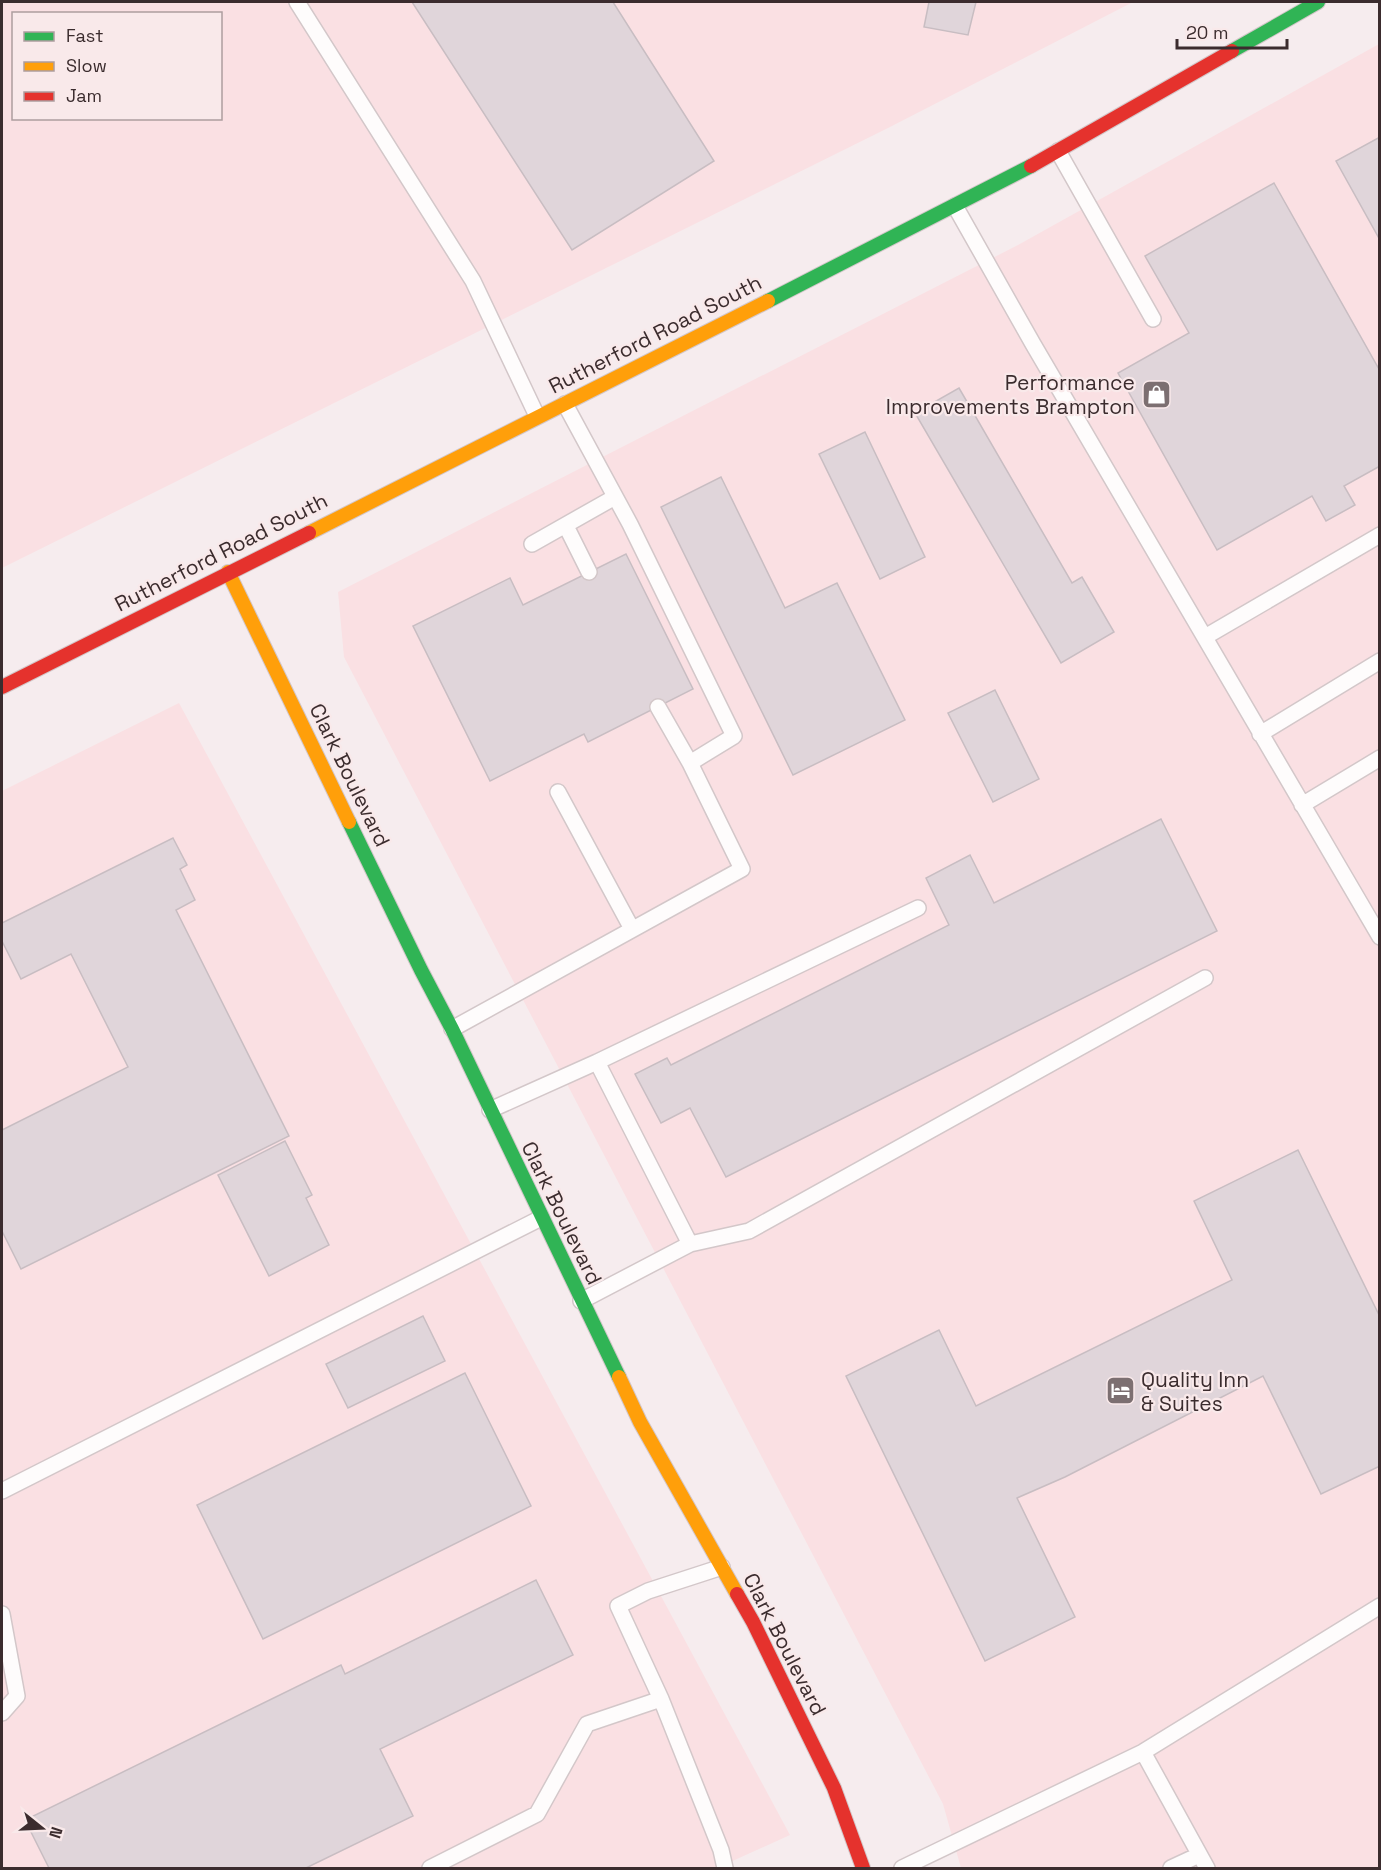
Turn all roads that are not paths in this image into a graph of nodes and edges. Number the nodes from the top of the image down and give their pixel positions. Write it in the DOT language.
graph roads {
  1 [pos="297,2"];
  2 [pos="1318,2"];
  3 [pos="1058,151"];
  4 [pos="955,206"];
  5 [pos="1153,319"];
  6 [pos="565,404"];
  7 [pos="537,416"];
  8 [pos="615,497"];
  9 [pos="566,526"];
  10 [pos="1380,535"];
  11 [pos="532,544"];
  12 [pos="228,572"];
  13 [pos="589,572"];
  14 [pos="1205,637"];
  15 [pos="1380,661"];
  16 [pos="2,687"];
  17 [pos="658,706"];
  18 [pos="1260,734"];
  19 [pos="1380,758"];
  20 [pos="690,763"];
  21 [pos="558,792"];
  22 [pos="1302,805"];
  23 [pos="918,908"];
  24 [pos="632,929"];
  25 [pos="1380,937"];
  26 [pos="1205,978"];
  27 [pos="452,1029"];
  28 [pos="597,1062"];
  29 [pos="490,1110"];
  30 [pos="541,1218"];
  31 [pos="690,1244"];
  32 [pos="581,1301"];
  33 [pos="2,1491"];
  34 [pos="722,1566"];
  35 [pos="1380,1606"];
  36 [pos="2,1614"];
  37 [pos="661,1699"];
  38 [pos="2,1713"];
  39 [pos="1143,1752"];
  40 [pos="1199,1855"];
  41 [pos="430,1869"];
  42 [pos="725,1869"];
  43 [pos="863,1869"];
  44 [pos="902,1869"];
  45 [pos="1171,1869"];
  46 [pos="1207,1869"];
  1 -- 7 [label="lane"];
  2 -- 3 [label="street, Rutherford Road South"];
  3 -- 4 [label="street, Rutherford Road South"];
  3 -- 5 [label="lane"];
  4 -- 6 [label="street, Rutherford Road South"];
  4 -- 14 [label="lane"];
  6 -- 7 [label="street, Rutherford Road South"];
  6 -- 8 [label="lane"];
  7 -- 12 [label="street, Rutherford Road South"];
  8 -- 9 [label="lane"];
  8 -- 20 [label="lane"];
  9 -- 11 [label="lane"];
  9 -- 13 [label="lane"];
  10 -- 14 [label="lane"];
  12 -- 16 [label="street, Rutherford Road South"];
  12 -- 27 [label="street, Clark Boulevard"];
  14 -- 18 [label="lane"];
  15 -- 18 [label="lane"];
  17 -- 20 [label="lane"];
  18 -- 22 [label="lane"];
  19 -- 22 [label="lane"];
  20 -- 24 [label="lane"];
  21 -- 24 [label="lane"];
  22 -- 25 [label="lane"];
  23 -- 28 [label="lane"];
  24 -- 27 [label="lane"];
  26 -- 31 [label="lane"];
  27 -- 29 [label="street, Clark Boulevard"];
  28 -- 29 [label="lane"];
  28 -- 31 [label="lane"];
  29 -- 30 [label="street, Clark Boulevard"];
  30 -- 32 [label="street, Clark Boulevard"];
  30 -- 33 [label="lane"];
  31 -- 32 [label="lane"];
  32 -- 34 [label="street, Clark Boulevard"];
  34 -- 37 [label="lane"];
  34 -- 43 [label="street, Clark Boulevard"];
  35 -- 39 [label="lane"];
  36 -- 38 [label="lane"];
  37 -- 41 [label="lane"];
  37 -- 42 [label="lane"];
  39 -- 40 [label="lane"];
  39 -- 44 [label="lane"];
  40 -- 45 [label="lane"];
  40 -- 46 [label="lane"];
}
